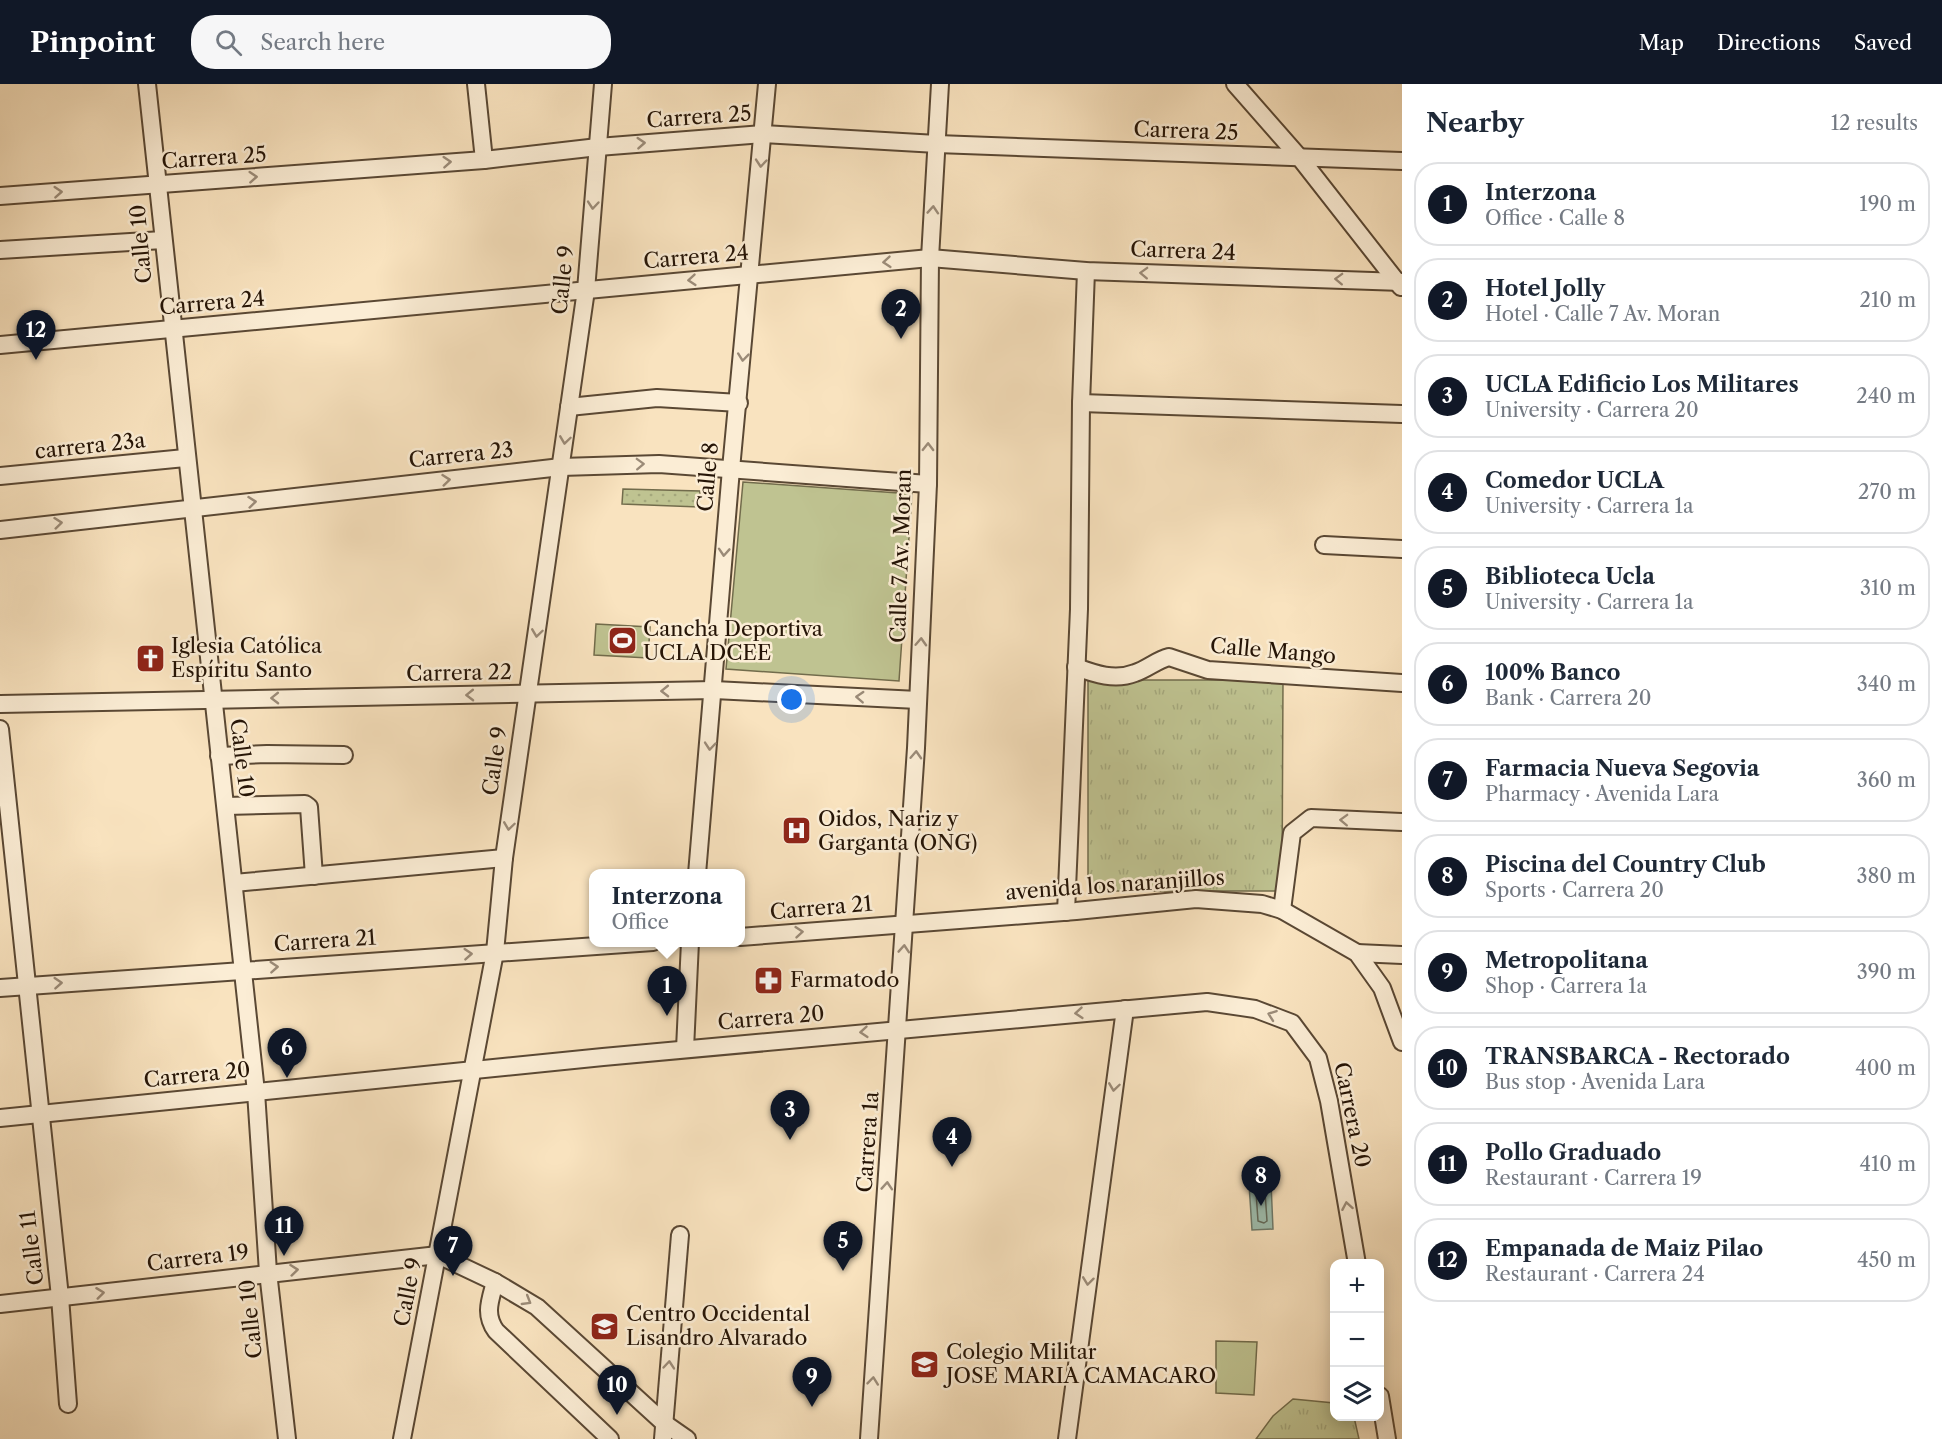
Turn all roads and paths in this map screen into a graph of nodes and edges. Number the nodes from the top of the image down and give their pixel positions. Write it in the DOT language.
graph roads {
  1 [pos="147,84"];
  2 [pos="476,84"];
  3 [pos="603,84"];
  4 [pos="767,84"];
  5 [pos="940,84"];
  6 [pos="1234,84"];
  7 [pos="764,134"];
  8 [pos="937,144"];
  9 [pos="598,147"];
  10 [pos="1300,158"];
  11 [pos="484,160"];
  12 [pos="1402,161"];
  13 [pos="158,184"];
  14 [pos="0,196"];
  15 [pos="163,240"];
  16 [pos="0,250"];
  17 [pos="930,258"];
  18 [pos="1086,271"];
  19 [pos="751,274"];
  20 [pos="1400,283"];
  21 [pos="586,290"];
  22 [pos="171,329"];
  23 [pos="0,345"];
  24 [pos="739,403"];
  25 [pos="1081,403"];
  26 [pos="569,407"];
  27 [pos="1402,414"];
  28 [pos="185,458"];
  29 [pos="561,467"];
  30 [pos="731,469"];
  31 [pos="0,476"];
  32 [pos="928,484"];
  33 [pos="192,508"];
  34 [pos="0,530"];
  35 [pos="1324,545"];
  36 [pos="1402,549"];
  37 [pos="1076,667"];
  38 [pos="1402,683"];
  39 [pos="714,690"];
  40 [pos="528,694"];
  41 [pos="212,699"];
  42 [pos="918,700"];
  43 [pos="0,704"];
  44 [pos="0,729"];
  45 [pos="344,755"];
  46 [pos="219,756"];
  47 [pos="226,806"];
  48 [pos="1402,822"];
  49 [pos="504,858"];
  50 [pos="697,869"];
  51 [pos="314,876"];
  52 [pos="234,883"];
  53 [pos="1282,910"];
  54 [pos="1066,912"];
  55 [pos="906,923"];
  56 [pos="745,937"];
  57 [pos="589,946"];
  58 [pos="690,947"];
  59 [pos="495,952"];
  60 [pos="1357,953"];
  61 [pos="1402,955"];
  62 [pos="243,969"];
  63 [pos="28,985"];
  64 [pos="0,988"];
  65 [pos="1125,1009"];
  66 [pos="899,1029"];
  67 [pos="1402,1042"];
  68 [pos="685,1049"];
  69 [pos="474,1070"];
  70 [pos="256,1092"];
  71 [pos="39,1114"];
  72 [pos="0,1118"];
  73 [pos="680,1235"];
  74 [pos="438,1255"];
  75 [pos="1356,1259"];
  76 [pos="268,1272"];
  77 [pos="495,1282"];
  78 [pos="60,1297"];
  79 [pos="0,1304"];
  80 [pos="68,1404"];
  81 [pos="1384,1421"];
  82 [pos="664,1431"];
  83 [pos="287,1439"];
  84 [pos="402,1439"];
  85 [pos="610,1439"];
  86 [pos="687,1439"];
  87 [pos="869,1439"];
  88 [pos="1067,1439"];
  89 [pos="1387,1439"];
  1 -- 13 [label="street, Calle 10"];
  2 -- 11 [label="street"];
  3 -- 9 [label="street, Calle 9"];
  4 -- 7 [label="street, Calle 8"];
  5 -- 8 [label="street, Calle 7 Av. Moran"];
  6 -- 10 [label="street"];
  7 -- 8 [label="street, Carrera 25"];
  9 -- 7 [label="street, Carrera 25, one-way"];
  7 -- 19 [label="street, Calle 8, one-way"];
  8 -- 10 [label="street, Carrera 25"];
  17 -- 8 [label="street, Calle 7 Av. Moran, one-way"];
  9 -- 11 [label="street, Carrera 25"];
  9 -- 21 [label="street, Calle 9, one-way"];
  10 -- 12 [label="street, Carrera 25"];
  10 -- 20 [label="street"];
  13 -- 11 [label="street, Carrera 25, one-way"];
  14 -- 13 [label="street, Carrera 25, one-way"];
  13 -- 15 [label="street, Calle 10"];
  15 -- 16 [label="street"];
  15 -- 22 [label="street, Calle 10"];
  17 -- 18 [label="street, Carrera 24"];
  17 -- 19 [label="street, Carrera 24, one-way"];
  32 -- 17 [label="street, Calle 7 Av. Moran, one-way"];
  20 -- 18 [label="street, Carrera 24, one-way"];
  18 -- 25 [label="street"];
  19 -- 21 [label="street, Carrera 24, one-way"];
  19 -- 24 [label="street, Calle 8, one-way"];
  21 -- 22 [label="street, Carrera 24"];
  21 -- 26 [label="street, Calle 9"];
  22 -- 23 [label="street, Carrera 24"];
  22 -- 28 [label="street, Calle 10"];
  24 -- 26 [label="street"];
  24 -- 30 [label="street, Calle 8"];
  25 -- 27 [label="street"];
  25 -- 37 [label="street"];
  26 -- 29 [label="street, Calle 9, one-way"];
  28 -- 31 [label="street, carrera 23a"];
  28 -- 33 [label="street, Calle 10"];
  29 -- 30 [label="street, Carrera 23, one-way"];
  33 -- 29 [label="street, Carrera 23, one-way"];
  29 -- 40 [label="street, Calle 9, one-way"];
  30 -- 32 [label="street, Carrera 23"];
  30 -- 39 [label="street, Calle 8, one-way"];
  42 -- 32 [label="street, Calle 7 Av. Moran, one-way"];
  34 -- 33 [label="street, Carrera 23, one-way"];
  33 -- 41 [label="street, Calle 10"];
  35 -- 36 [label="street"];
  37 -- 38 [label="street, Calle Mango"];
  37 -- 54 [label="street"];
  39 -- 40 [label="street, Carrera 22, one-way"];
  42 -- 39 [label="street, Carrera 22, one-way"];
  39 -- 50 [label="street, Calle 8, one-way"];
  40 -- 41 [label="street, Carrera 22, one-way"];
  40 -- 49 [label="street, Calle 9, one-way"];
  41 -- 43 [label="street, Carrera 22"];
  41 -- 46 [label="street, Calle 10"];
  55 -- 42 [label="street, Calle 7 Av. Moran, one-way"];
  44 -- 63 [label="street, Calle 11"];
  45 -- 46 [label="street"];
  46 -- 47 [label="street, Calle 10"];
  47 -- 51 [label="street"];
  47 -- 52 [label="street, Calle 10"];
  48 -- 53 [label="street, one-way"];
  49 -- 51 [label="street"];
  49 -- 59 [label="street, Calle 9"];
  51 -- 52 [label="street"];
  52 -- 62 [label="street, Calle 10"];
  53 -- 54 [label="street, avenida los naranjillos"];
  53 -- 60 [label="street, avenida los naranjillos"];
  54 -- 55 [label="street, avenida los naranjillos"];
  56 -- 55 [label="street, Carrera 21, one-way"];
  66 -- 55 [label="street, Calle 7 Av. Moran, one-way"];
  57 -- 59 [label="street, Carrera 21"];
  58 -- 68 [label="street"];
  62 -- 59 [label="street, Carrera 21, one-way"];
  59 -- 69 [label="street, Calle 9"];
  60 -- 61 [label="street"];
  60 -- 67 [label="street, avenida los naranjillos"];
  63 -- 62 [label="street, Carrera 21, one-way"];
  62 -- 70 [label="street, Calle 10"];
  63 -- 64 [label="street, Carrera 21"];
  63 -- 71 [label="street, Calle 11"];
  65 -- 66 [label="street, Carrera 20, one-way"];
  75 -- 65 [label="street, Carrera 20, one-way"];
  65 -- 88 [label="street, one-way"];
  66 -- 68 [label="street, Carrera 20, one-way"];
  87 -- 66 [label="street, Carrera 1a, one-way"];
  68 -- 69 [label="street, Carrera 20"];
  69 -- 70 [label="street, Carrera 20"];
  69 -- 74 [label="street, Calle 9"];
  70 -- 71 [label="street, Carrera 20"];
  70 -- 76 [label="street, Calle 10"];
  71 -- 72 [label="street, Carrera 20"];
  71 -- 78 [label="street, Calle 11"];
  82 -- 73 [label="street, one-way"];
  76 -- 74 [label="street, Carrera 19, one-way"];
  74 -- 77 [label="street"];
  74 -- 84 [label="street, Calle 9"];
  78 -- 76 [label="street, Carrera 19, one-way"];
  76 -- 83 [label="street, Calle 10"];
  77 -- 82 [label="street, one-way"];
  77 -- 85 [label="street"];
  78 -- 79 [label="street, Carrera 19"];
  78 -- 80 [label="street, Calle 11"];
  81 -- 89 [label="street"];
  82 -- 86 [label="street"];
}
